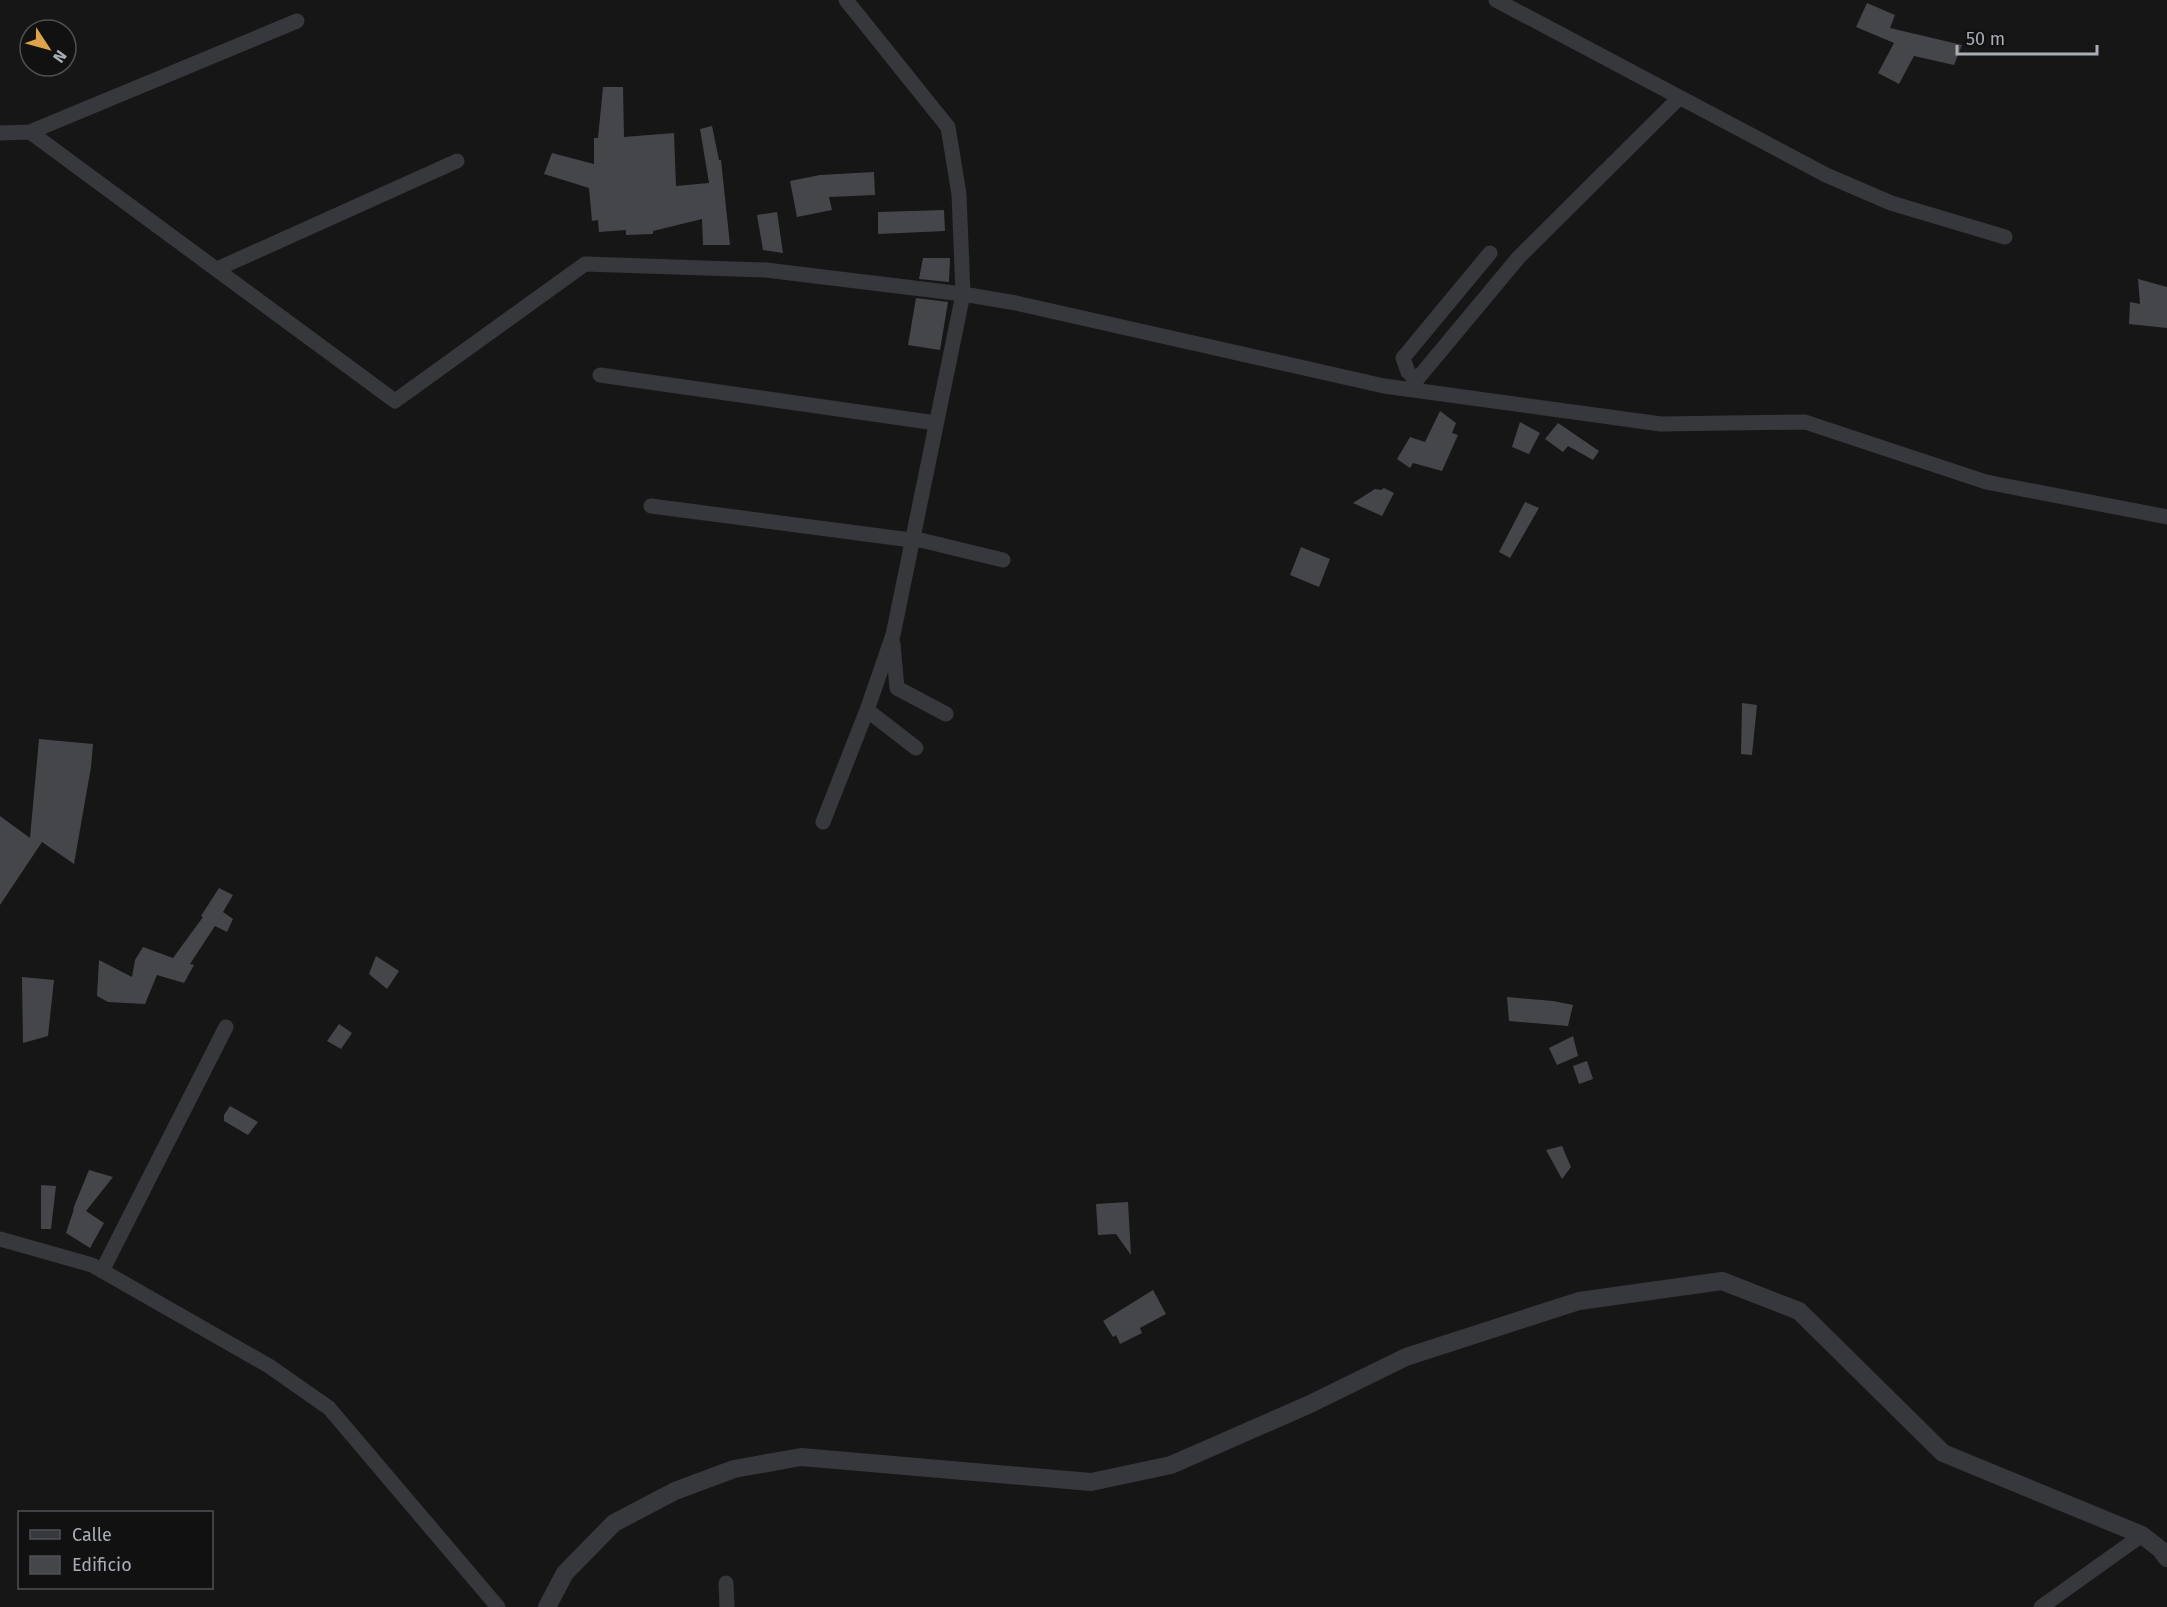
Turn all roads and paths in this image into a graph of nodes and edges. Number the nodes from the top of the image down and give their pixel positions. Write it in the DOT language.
graph roads {
  1 [pos="846,0"];
  2 [pos="1496,0"];
  3 [pos="297,21"];
  4 [pos="1680,98"];
  5 [pos="30,132"];
  6 [pos="0,133"];
  7 [pos="457,161"];
  8 [pos="2005,237"];
  9 [pos="1490,253"];
  10 [pos="217,269"];
  11 [pos="963,294"];
  12 [pos="600,375"];
  13 [pos="1413,385"];
  14 [pos="936,423"];
  15 [pos="651,506"];
  16 [pos="2167,517"];
  17 [pos="912,539"];
  18 [pos="1003,560"];
  19 [pos="893,635"];
  20 [pos="867,710"];
  21 [pos="946,714"];
  22 [pos="916,748"];
  23 [pos="823,822"];
  24 [pos="226,1027"];
  25 [pos="0,1239"];
  26 [pos="102,1271"];
  27 [pos="2142,1535"];
  28 [pos="2167,1558"];
  29 [pos="726,1583"];
  30 [pos="498,1607"];
  31 [pos="547,1607"];
  32 [pos="727,1607"];
  33 [pos="2041,1607"];
  1 -- 11 [label="street"];
  2 -- 4 [label="street"];
  3 -- 5 [label="street"];
  4 -- 8 [label="street"];
  4 -- 13 [label="street"];
  5 -- 6 [label="street"];
  5 -- 10 [label="street"];
  7 -- 10 [label="street"];
  9 -- 13 [label="street"];
  10 -- 11 [label="street"];
  11 -- 13 [label="street"];
  11 -- 14 [label="street"];
  12 -- 14 [label="street"];
  13 -- 16 [label="street"];
  14 -- 17 [label="street"];
  15 -- 17 [label="street"];
  17 -- 18 [label="street"];
  17 -- 19 [label="street"];
  19 -- 20 [label="street"];
  19 -- 21 [label="street"];
  20 -- 22 [label="street"];
  20 -- 23 [label="street"];
  24 -- 26 [label="street"];
  25 -- 26 [label="street"];
  26 -- 30 [label="street"];
  27 -- 28 [label="street"];
  27 -- 31 [label="street"];
  27 -- 33 [label="street"];
  29 -- 32 [label="street"];
}
